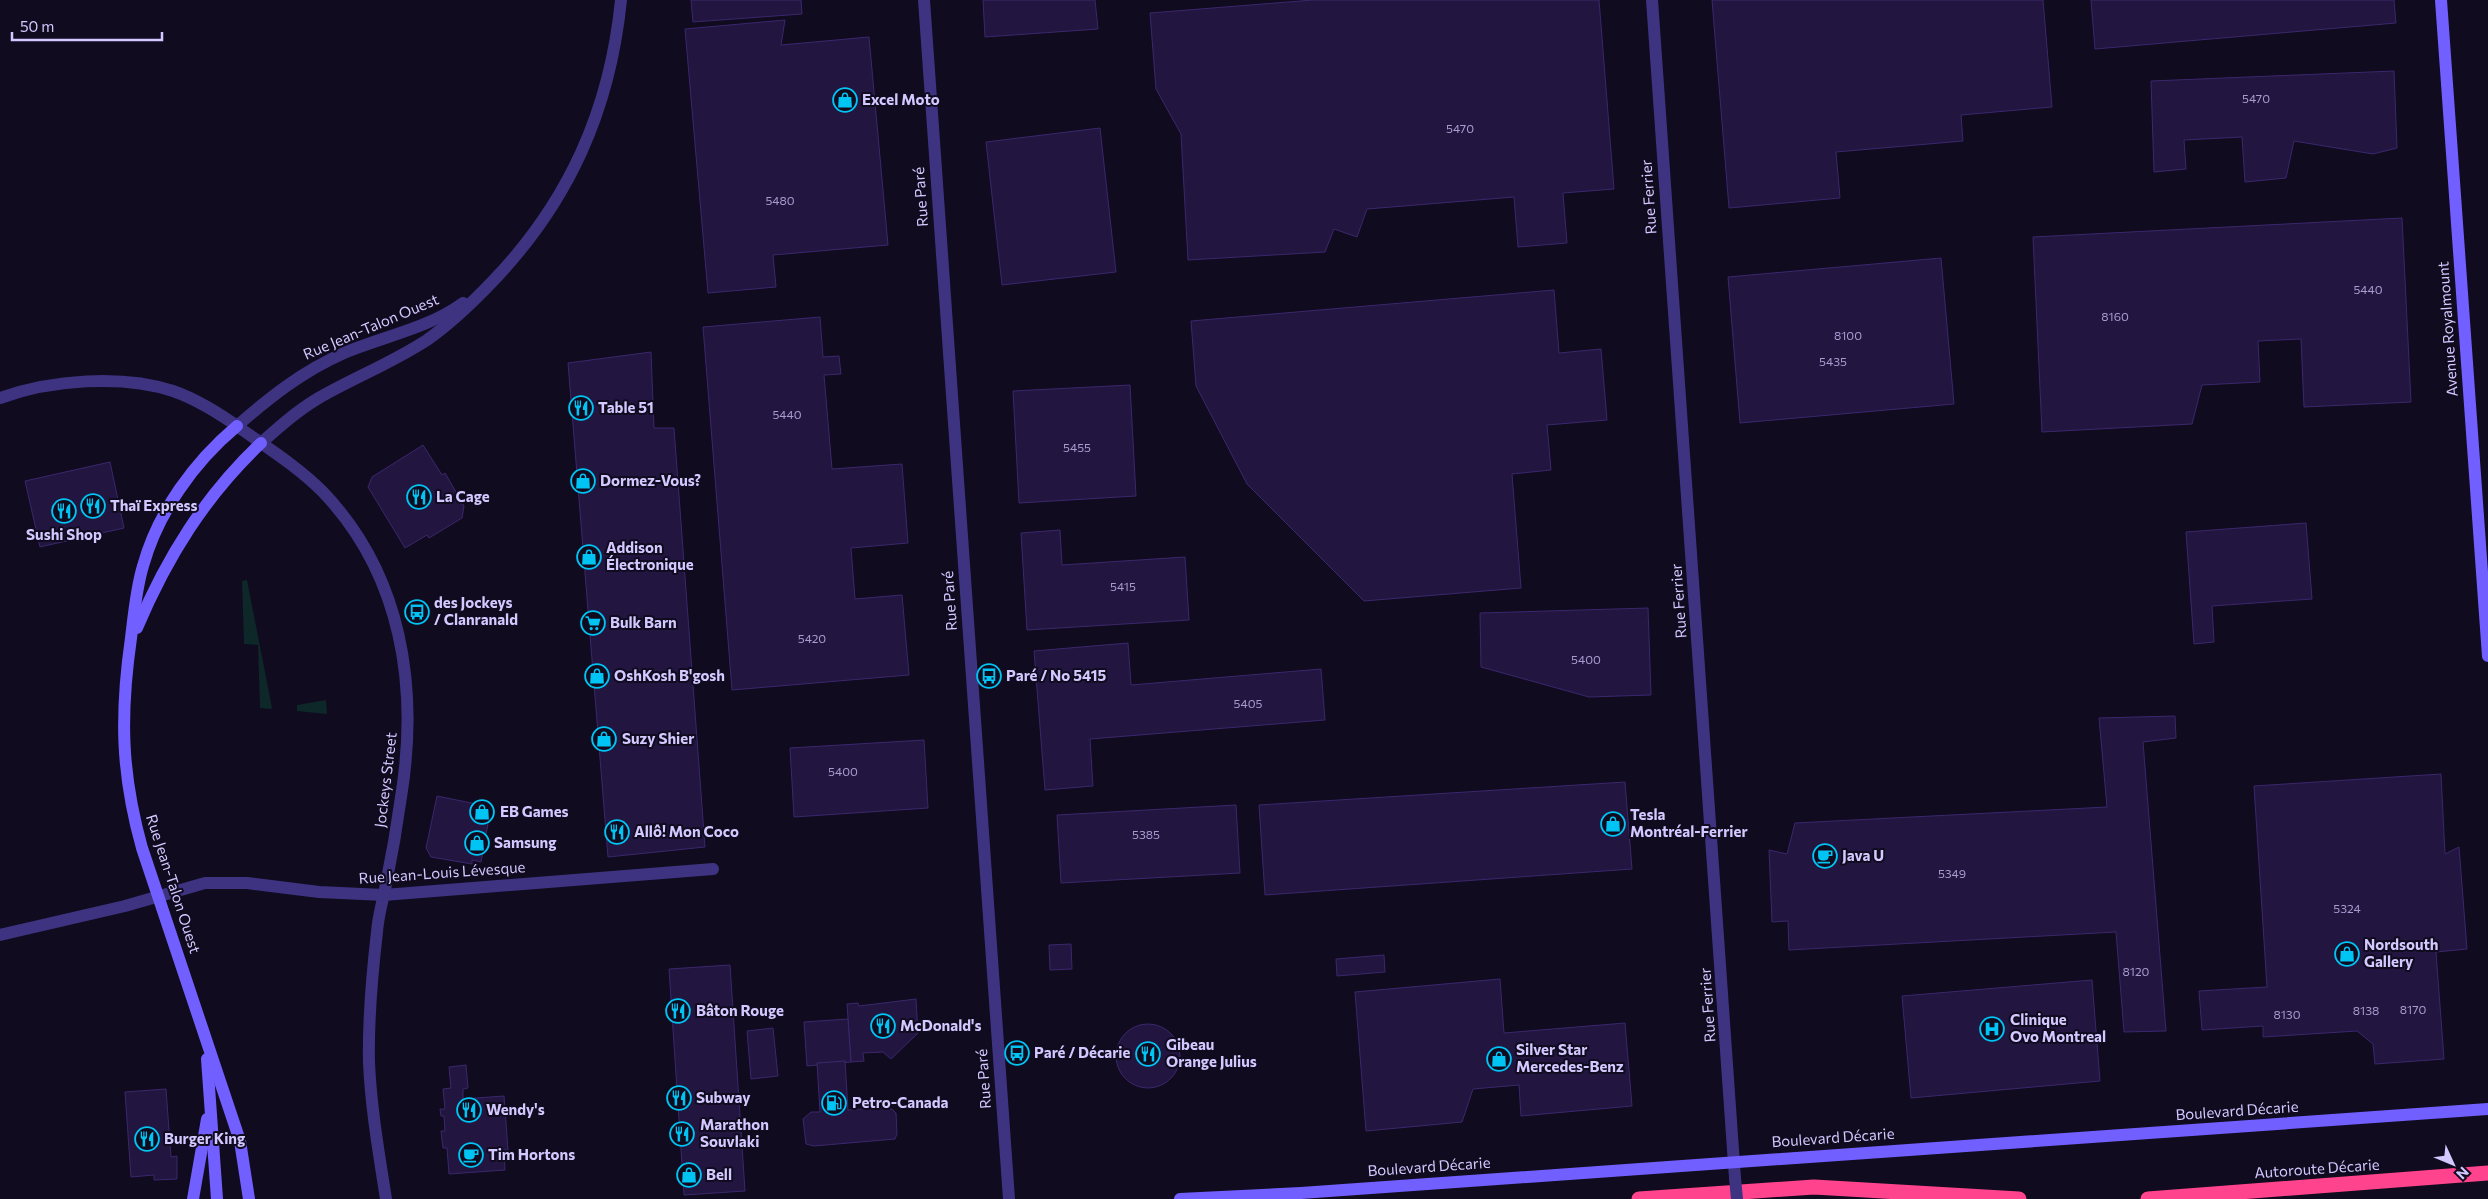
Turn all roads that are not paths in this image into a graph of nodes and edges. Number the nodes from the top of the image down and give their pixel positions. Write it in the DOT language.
graph roads {
  1 [pos="621,0"];
  2 [pos="924,0"];
  3 [pos="1652,0"];
  4 [pos="2441,0"];
  5 [pos="504,270"];
  6 [pos="0,398"];
  7 [pos="237,426"];
  8 [pos="261,443"];
  9 [pos="130,644"];
  10 [pos="2488,656"];
  11 [pos="713,869"];
  12 [pos="384,895"];
  13 [pos="158,896"];
  14 [pos="0,935"];
  15 [pos="206,1042"];
  16 [pos="210,1102"];
  17 [pos="2488,1109"];
  18 [pos="1734,1162"];
  19 [pos="2488,1174"];
  20 [pos="193,1199"];
  21 [pos="217,1199"];
  22 [pos="249,1199"];
  23 [pos="386,1199"];
  24 [pos="1009,1199"];
  25 [pos="1180,1199"];
  26 [pos="1639,1199"];
  27 [pos="1737,1199"];
  28 [pos="2020,1199"];
  29 [pos="2148,1199"];
  1 -- 5 [label="street, Rue Jean-Talon Ouest"];
  2 -- 24 [label="street, Rue Paré"];
  3 -- 18 [label="street, Rue Ferrier"];
  4 -- 10 [label="street, Avenue Royalmount"];
  5 -- 7 [label="street, Rue Jean-Talon Ouest"];
  5 -- 8 [label="street, Rue Jean-Talon Ouest"];
  6 -- 7 [label="street, Jockeys Street"];
  7 -- 8 [label="street, Jockeys Street"];
  7 -- 9 [label="street, Rue Jean-Talon Ouest"];
  8 -- 9 [label="street, Rue Jean-Talon Ouest"];
  8 -- 12 [label="street, Jockeys Street"];
  9 -- 13 [label="street, Rue Jean-Talon Ouest"];
  11 -- 12 [label="street, Rue Jean-Louis Lévesque"];
  12 -- 13 [label="street, Rue Jean-Louis Lévesque"];
  12 -- 23 [label="street, Jockeys Street"];
  13 -- 14 [label="street, Rue Jean-Louis Lévesque"];
  13 -- 15 [label="street, Rue Jean-Talon Ouest"];
  15 -- 16 [label="street, Rue Jean-Talon Ouest"];
  15 -- 22 [label="street, Rue Jean-Talon Ouest"];
  16 -- 20 [label="street"];
  16 -- 21 [label="street, Rue Jean-Talon Ouest"];
  17 -- 18 [label="street, Boulevard Décarie"];
  18 -- 25 [label="street, Boulevard Décarie"];
  18 -- 27 [label="street, Rue Ferrier, bridge"];
  19 -- 29 [label="highway, Autoroute Décarie"];
  26 -- 28 [label="highway"];
}
